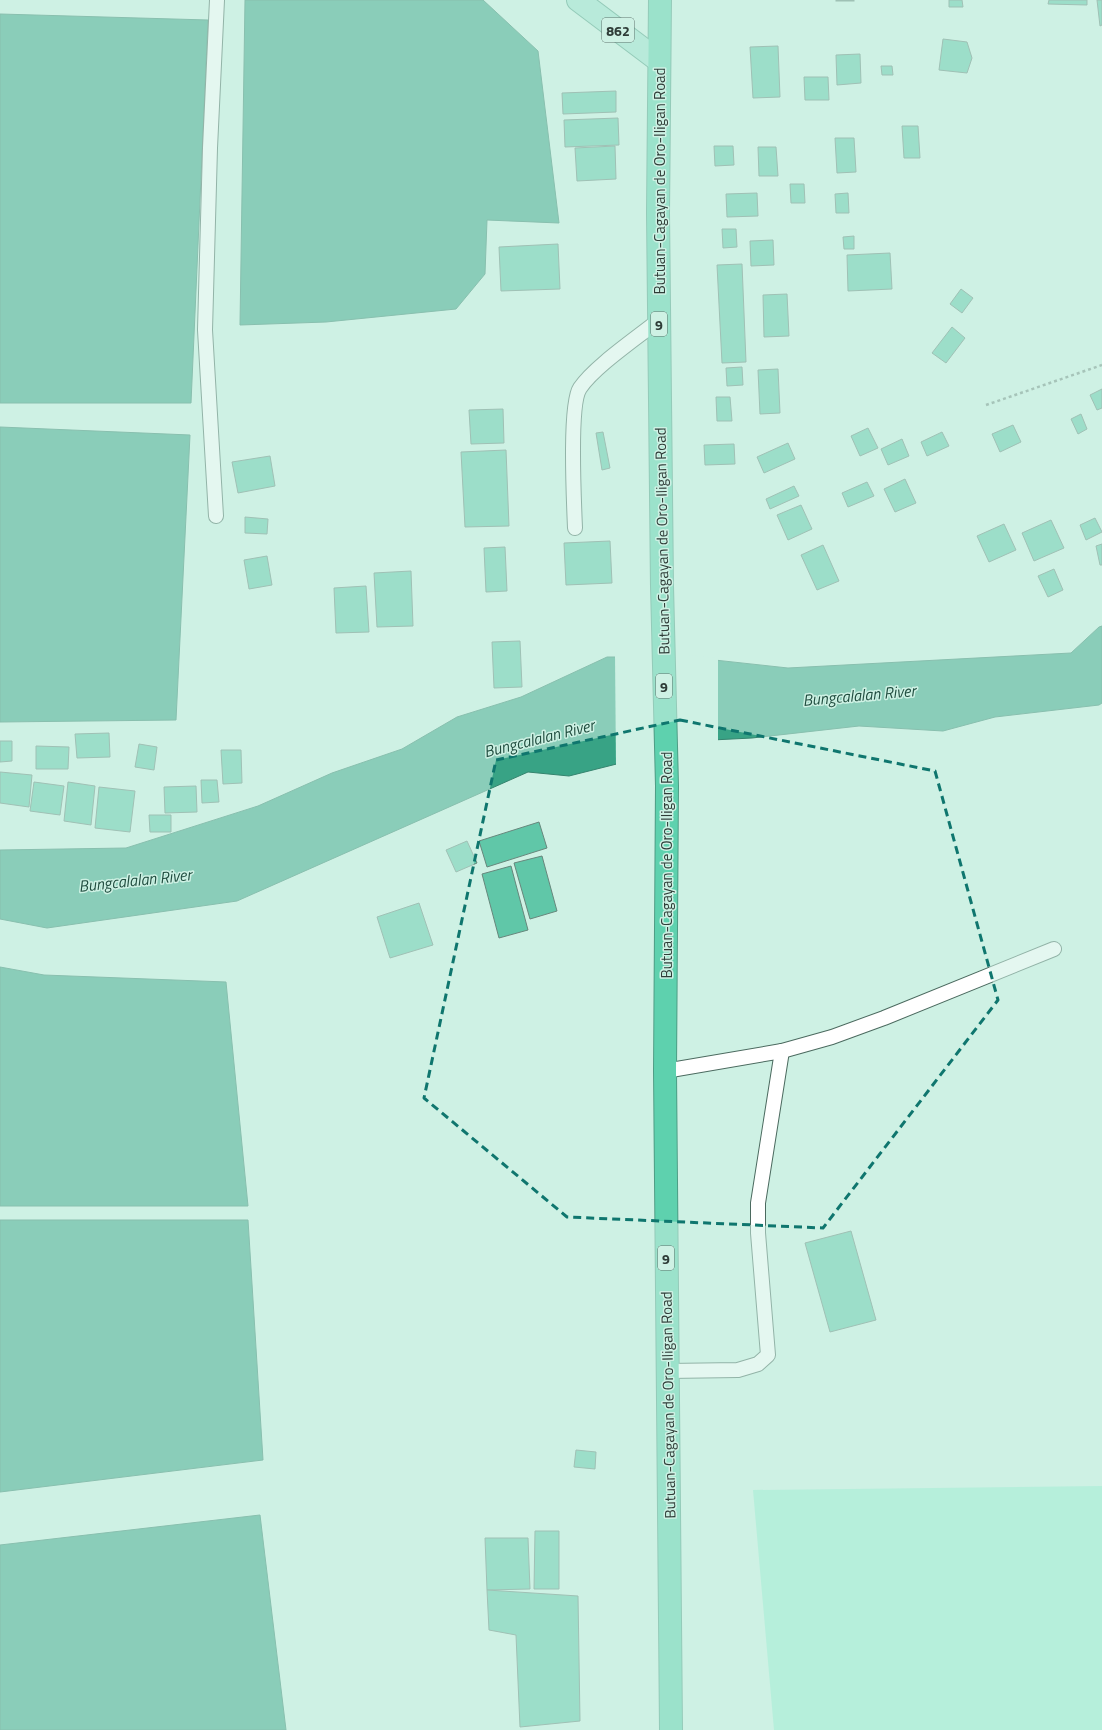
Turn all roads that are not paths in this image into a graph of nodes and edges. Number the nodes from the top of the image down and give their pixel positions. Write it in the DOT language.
graph roads {
  1 [pos="217,0"];
  2 [pos="578,0"];
  3 [pos="660,0"];
  4 [pos="659,61"];
  5 [pos="659,320"];
  6 [pos="216,516"];
  7 [pos="575,528"];
  8 [pos="1054,949"];
  9 [pos="782,1051"];
  10 [pos="665,1071"];
  11 [pos="668,1371"];
  12 [pos="671,1730"];
  1 -- 6 [label="lane"];
  2 -- 4 [label="main road, 862"];
  3 -- 4 [label="highway, Butuan-Cagayan de Oro-Iligan Road / 9"];
  4 -- 5 [label="highway, Butuan-Cagayan de Oro-Iligan Road / 9"];
  5 -- 7 [label="lane"];
  5 -- 10 [label="highway, Butuan-Cagayan de Oro-Iligan Road / 9"];
  8 -- 9 [label="lane"];
  9 -- 10 [label="lane"];
  9 -- 11 [label="lane"];
  10 -- 11 [label="highway, Butuan-Cagayan de Oro-Iligan Road / 9"];
  11 -- 12 [label="highway, Butuan-Cagayan de Oro-Iligan Road / 9"];
}
